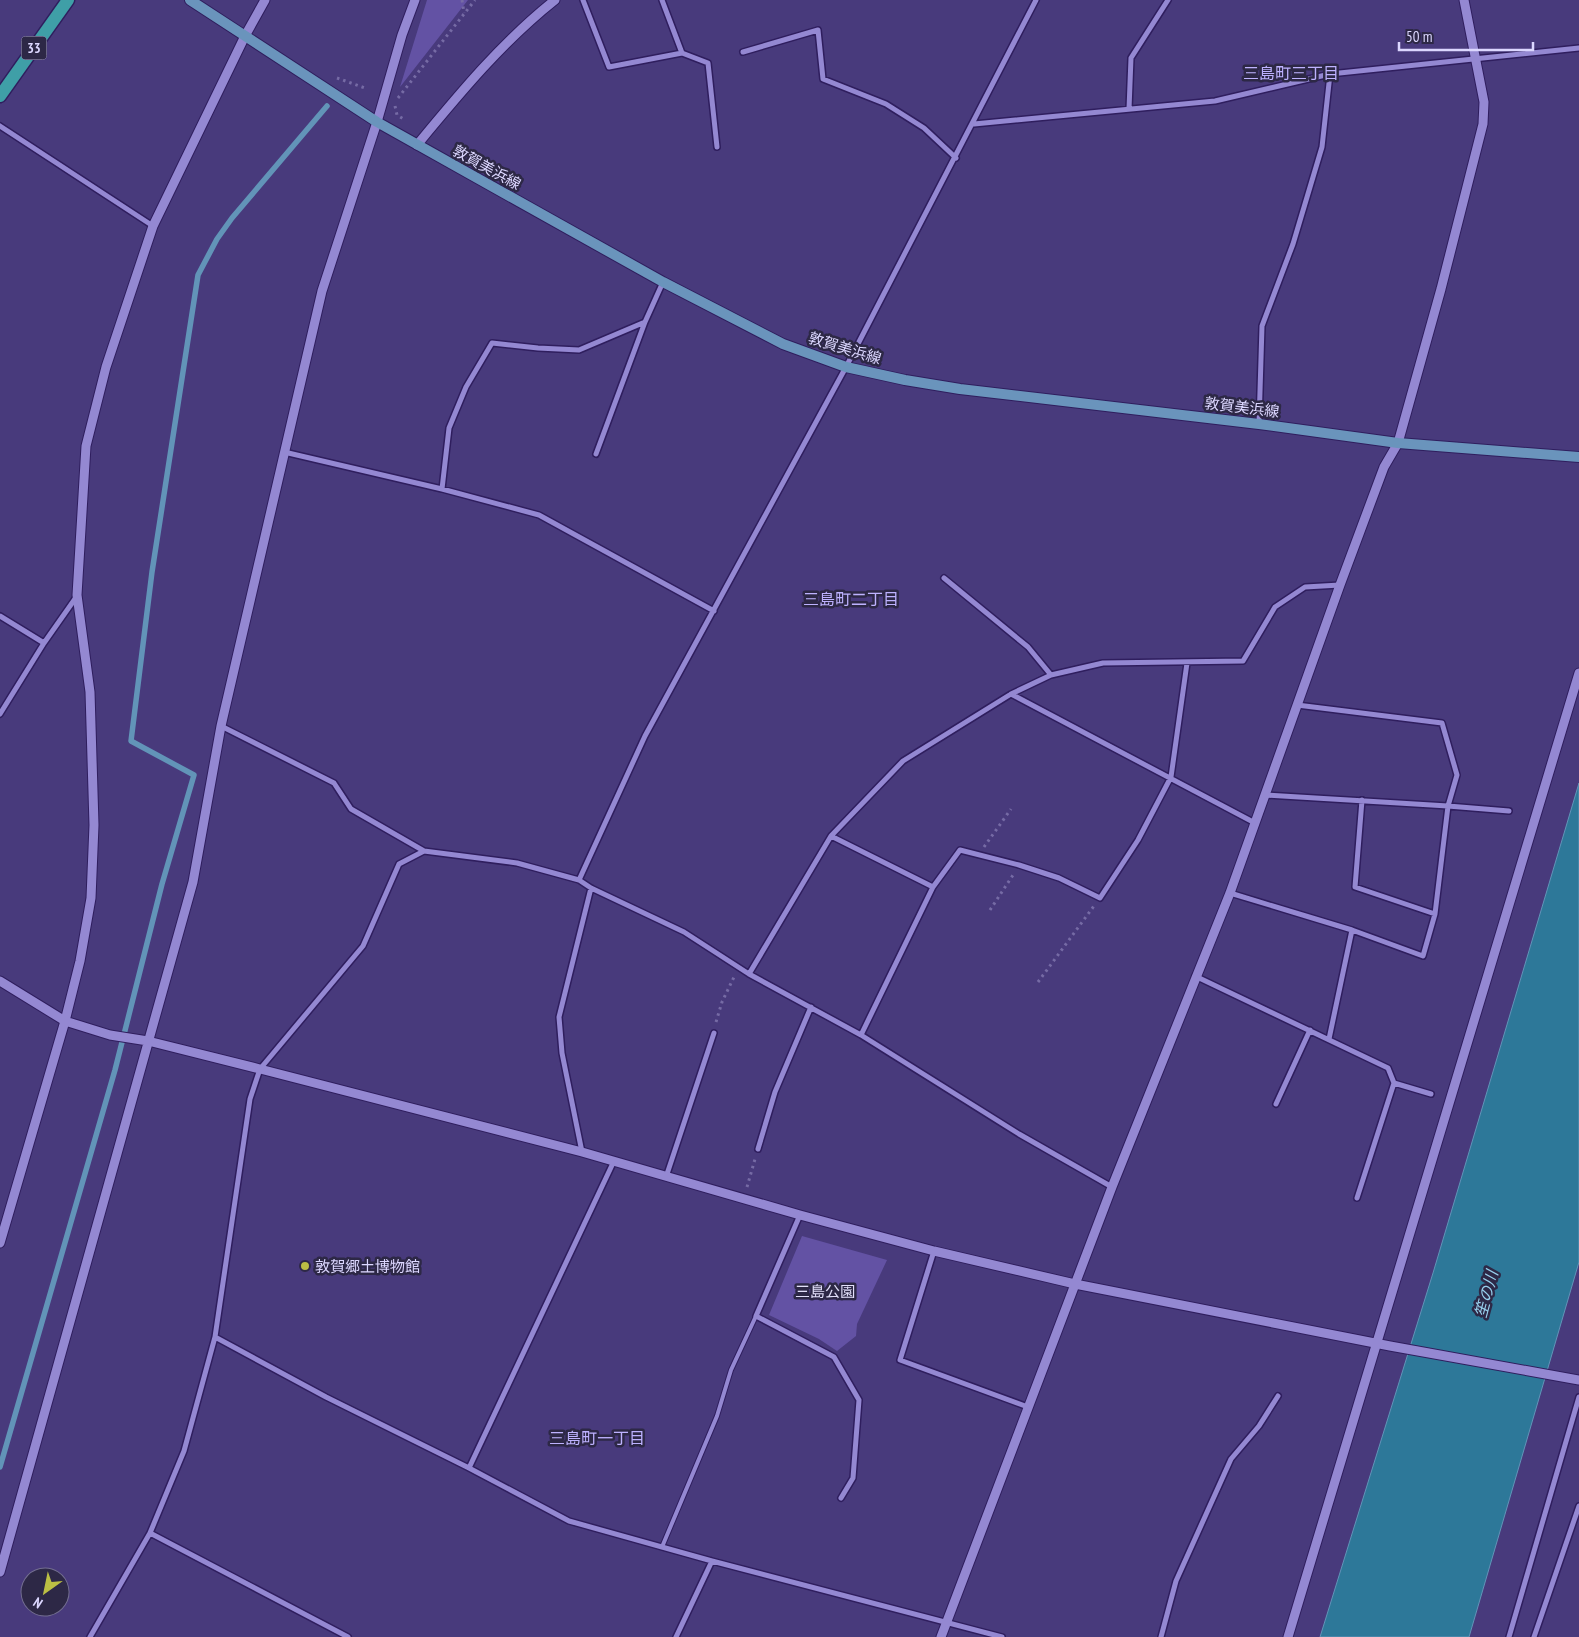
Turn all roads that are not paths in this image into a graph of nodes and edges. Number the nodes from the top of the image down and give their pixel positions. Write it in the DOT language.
graph roads {
  1 [pos="68,0"];
  2 [pos="190,0"];
  3 [pos="265,0"];
  4 [pos="415,0"];
  5 [pos="555,0"];
  6 [pos="583,0"];
  7 [pos="662,0"];
  8 [pos="1036,0"];
  9 [pos="1168,0"];
  10 [pos="1464,0"];
  11 [pos="245,36"];
  12 [pos="1579,48"];
  13 [pos="743,52"];
  14 [pos="682,53"];
  15 [pos="1476,58"];
  16 [pos="1330,74"];
  17 [pos="0,96"];
  18 [pos="1129,109"];
  19 [pos="377,122"];
  20 [pos="974,124"];
  21 [pos="0,126"];
  22 [pos="417,145"];
  23 [pos="717,147"];
  24 [pos="956,158"];
  25 [pos="154,226"];
  26 [pos="662,282"];
  27 [pos="645,322"];
  28 [pos="846,367"];
  29 [pos="1260,424"];
  30 [pos="1398,443"];
  31 [pos="284,452"];
  32 [pos="596,454"];
  33 [pos="1579,457"];
  34 [pos="442,489"];
  35 [pos="944,578"];
  36 [pos="1340,585"];
  37 [pos="77,595"];
  38 [pos="714,611"];
  39 [pos="0,616"];
  40 [pos="44,643"];
  41 [pos="1187,663"];
  42 [pos="1579,673"];
  43 [pos="1051,675"];
  44 [pos="1011,694"];
  45 [pos="1297,704"];
  46 [pos="0,714"];
  47 [pos="221,726"];
  48 [pos="1171,777"];
  49 [pos="1264,795"];
  50 [pos="1362,800"];
  51 [pos="1448,806"];
  52 [pos="1509,811"];
  53 [pos="1255,823"];
  54 [pos="831,836"];
  55 [pos="424,851"];
  56 [pos="579,880"];
  57 [pos="933,887"];
  58 [pos="591,888"];
  59 [pos="1230,893"];
  60 [pos="1435,914"];
  61 [pos="1352,930"];
  62 [pos="749,974"];
  63 [pos="1195,976"];
  64 [pos="0,981"];
  65 [pos="811,1007"];
  66 [pos="65,1021"];
  67 [pos="1310,1030"];
  68 [pos="714,1033"];
  69 [pos="861,1034"];
  70 [pos="1329,1039"];
  71 [pos="148,1041"];
  72 [pos="260,1069"];
  73 [pos="1394,1083"];
  74 [pos="1431,1094"];
  75 [pos="1276,1104"];
  76 [pos="758,1149"];
  77 [pos="582,1152"];
  78 [pos="614,1161"];
  79 [pos="666,1177"];
  80 [pos="1112,1187"];
  81 [pos="1357,1198"];
  82 [pos="800,1216"];
  83 [pos="0,1244"];
  84 [pos="934,1251"];
  85 [pos="1074,1284"];
  86 [pos="756,1316"];
  87 [pos="215,1337"];
  88 [pos="1378,1343"];
  89 [pos="1579,1380"];
  90 [pos="1278,1396"];
  91 [pos="1579,1397"];
  92 [pos="1028,1407"];
  93 [pos="470,1468"];
  94 [pos="841,1498"];
  95 [pos="1579,1506"];
  96 [pos="150,1533"];
  97 [pos="662,1547"];
  98 [pos="712,1561"];
  99 [pos="0,1572"];
  100 [pos="947,1621"];
  101 [pos="90,1637"];
  102 [pos="348,1637"];
  103 [pos="676,1637"];
  104 [pos="941,1637"];
  105 [pos="1002,1637"];
  106 [pos="1161,1637"];
  107 [pos="1288,1637"];
  108 [pos="1509,1637"];
  109 [pos="1534,1637"];
  1 -- 17 [label="main road, 33"];
  2 -- 11 [label="main road, 敦賀美浜線"];
  3 -- 11 [label="street"];
  4 -- 19 [label="street"];
  5 -- 22 [label="street"];
  6 -- 14 [label="street"];
  7 -- 14 [label="street"];
  8 -- 20 [label="street"];
  9 -- 18 [label="street"];
  10 -- 15 [label="street"];
  11 -- 19 [label="main road, 敦賀美浜線"];
  11 -- 25 [label="street"];
  12 -- 15 [label="street"];
  13 -- 24 [label="street"];
  14 -- 23 [label="street"];
  15 -- 16 [label="street"];
  15 -- 30 [label="street"];
  16 -- 18 [label="street"];
  16 -- 29 [label="street"];
  18 -- 20 [label="street"];
  19 -- 22 [label="main road, 敦賀美浜線"];
  19 -- 31 [label="street"];
  20 -- 24 [label="street"];
  21 -- 25 [label="street"];
  22 -- 26 [label="main road, 敦賀美浜線"];
  24 -- 28 [label="street"];
  25 -- 37 [label="street"];
  26 -- 27 [label="street"];
  26 -- 28 [label="main road, 敦賀美浜線"];
  27 -- 32 [label="street"];
  27 -- 34 [label="street"];
  28 -- 29 [label="main road, 敦賀美浜線"];
  28 -- 38 [label="street"];
  29 -- 30 [label="main road, 敦賀美浜線"];
  30 -- 33 [label="main road, 敦賀美浜線"];
  30 -- 36 [label="street"];
  31 -- 34 [label="street"];
  31 -- 47 [label="street"];
  34 -- 38 [label="street"];
  35 -- 43 [label="street"];
  36 -- 41 [label="street"];
  36 -- 45 [label="street"];
  37 -- 40 [label="street"];
  37 -- 66 [label="street"];
  38 -- 56 [label="street"];
  39 -- 40 [label="street"];
  40 -- 46 [label="street"];
  41 -- 43 [label="street"];
  41 -- 48 [label="street"];
  42 -- 88 [label="street"];
  43 -- 44 [label="street"];
  44 -- 48 [label="street"];
  44 -- 54 [label="street"];
  45 -- 49 [label="street"];
  45 -- 51 [label="street"];
  47 -- 55 [label="street"];
  47 -- 71 [label="street"];
  48 -- 53 [label="street"];
  48 -- 57 [label="street"];
  49 -- 50 [label="street"];
  49 -- 53 [label="street"];
  50 -- 51 [label="street"];
  50 -- 60 [label="street"];
  51 -- 52 [label="street"];
  51 -- 60 [label="street"];
  53 -- 59 [label="street"];
  54 -- 57 [label="street"];
  54 -- 62 [label="street"];
  55 -- 56 [label="street"];
  55 -- 72 [label="street"];
  56 -- 58 [label="street"];
  57 -- 69 [label="street"];
  58 -- 62 [label="street"];
  58 -- 77 [label="street"];
  59 -- 61 [label="street"];
  59 -- 63 [label="street"];
  60 -- 61 [label="street"];
  61 -- 70 [label="street"];
  62 -- 65 [label="street"];
  63 -- 67 [label="street"];
  63 -- 80 [label="street"];
  64 -- 66 [label="street"];
  65 -- 69 [label="street"];
  65 -- 76 [label="street"];
  66 -- 71 [label="street"];
  66 -- 83 [label="street"];
  67 -- 70 [label="street"];
  67 -- 75 [label="street"];
  68 -- 79 [label="street"];
  69 -- 80 [label="street"];
  70 -- 73 [label="street"];
  71 -- 72 [label="street"];
  71 -- 99 [label="street"];
  72 -- 77 [label="street"];
  72 -- 87 [label="street"];
  73 -- 74 [label="street"];
  73 -- 81 [label="street"];
  77 -- 78 [label="street"];
  78 -- 79 [label="street"];
  78 -- 93 [label="street"];
  79 -- 82 [label="street"];
  80 -- 85 [label="street"];
  82 -- 84 [label="street"];
  82 -- 86 [label="street"];
  84 -- 85 [label="street"];
  84 -- 92 [label="street"];
  85 -- 88 [label="street"];
  85 -- 92 [label="street"];
  86 -- 94 [label="street"];
  86 -- 97 [label="lane"];
  87 -- 93 [label="street"];
  87 -- 96 [label="street"];
  88 -- 89 [label="street"];
  88 -- 107 [label="street"];
  90 -- 106 [label="street"];
  91 -- 108 [label="street"];
  92 -- 100 [label="street"];
  93 -- 97 [label="street"];
  95 -- 109 [label="street"];
  96 -- 101 [label="street"];
  96 -- 102 [label="street"];
  97 -- 98 [label="street"];
  98 -- 100 [label="street"];
  98 -- 103 [label="street"];
  100 -- 104 [label="street"];
  100 -- 105 [label="street"];
}
